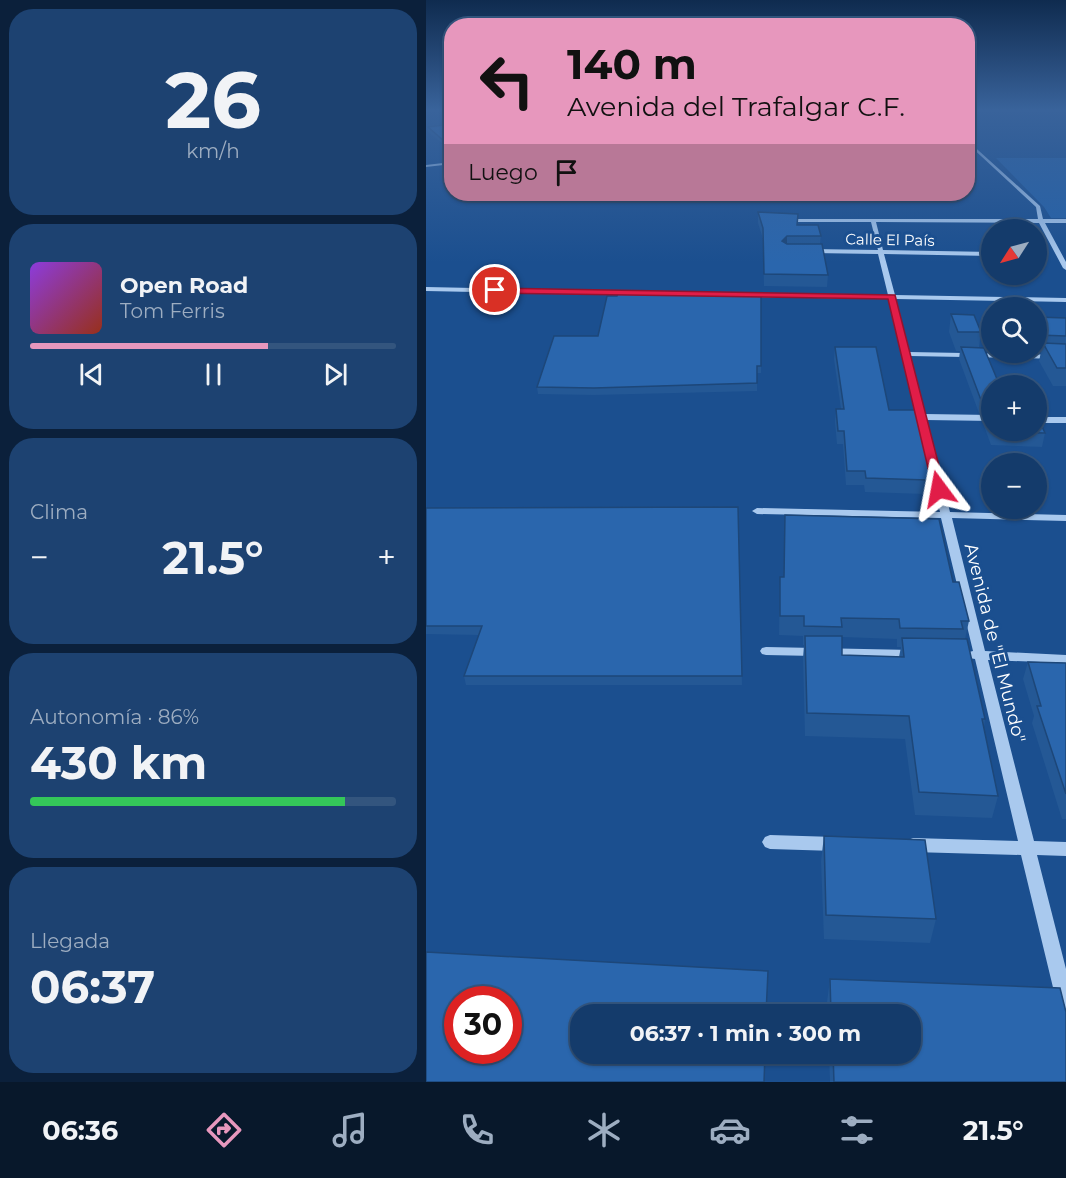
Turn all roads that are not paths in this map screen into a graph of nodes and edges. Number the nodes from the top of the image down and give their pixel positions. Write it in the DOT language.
graph roads {
  1 [pos="988,160"];
  2 [pos="444,164"];
  3 [pos="426,166"];
  4 [pos="1041,219"];
  5 [pos="783,220"];
  6 [pos="873,220"];
  7 [pos="981,221"];
  8 [pos="1047,221"];
  9 [pos="1066,221"];
  10 [pos="1047,232"];
  11 [pos="799,251"];
  12 [pos="881,252"];
  13 [pos="981,254"];
  14 [pos="1066,268"];
  15 [pos="426,289"];
  16 [pos="641,293"];
  17 [pos="736,295"];
  18 [pos="892,297"];
  19 [pos="1066,300"];
  20 [pos="906,354"];
  21 [pos="1066,357"];
  22 [pos="922,417"];
  23 [pos="981,418"];
  24 [pos="1047,420"];
  25 [pos="1066,420"];
  26 [pos="757,511"];
  27 [pos="945,515"];
  28 [pos="1066,518"];
  29 [pos="766,651"];
  30 [pos="920,654"];
  31 [pos="956,654"];
  32 [pos="980,655"];
  33 [pos="1066,659"];
  34 [pos="770,842"];
  35 [pos="856,844"];
  36 [pos="902,845"];
  37 [pos="1027,848"];
  38 [pos="1066,849"];
  39 [pos="1066,1004"];
  1 -- 4 [label="street"];
  2 -- 3 [label="street"];
  5 -- 6 [label="street"];
  6 -- 7 [label="street"];
  6 -- 12 [label="street, Avenida de \"El Mundo\""];
  8 -- 9 [label="street"];
  10 -- 14 [label="street"];
  11 -- 12 [label="street, Calle El País"];
  12 -- 13 [label="street, Calle El País"];
  12 -- 18 [label="street, Avenida de \"El Mundo\""];
  15 -- 16 [label="street"];
  17 -- 18 [label="street"];
  18 -- 19 [label="street"];
  18 -- 20 [label="street, Avenida de \"El Mundo\""];
  20 -- 21 [label="street"];
  20 -- 22 [label="street, Avenida de \"El Mundo\""];
  22 -- 23 [label="street"];
  22 -- 27 [label="street, Avenida de \"El Mundo\""];
  24 -- 25 [label="street"];
  26 -- 27 [label="street"];
  27 -- 28 [label="street"];
  27 -- 32 [label="street, Avenida de \"El Mundo\""];
  29 -- 30 [label="street"];
  31 -- 32 [label="street"];
  32 -- 33 [label="street"];
  32 -- 37 [label="street, Avenida de \"El Mundo\""];
  34 -- 35 [label="street"];
  36 -- 37 [label="street"];
  37 -- 38 [label="street"];
  37 -- 39 [label="street, Avenida de \"El Mundo\""];
}
